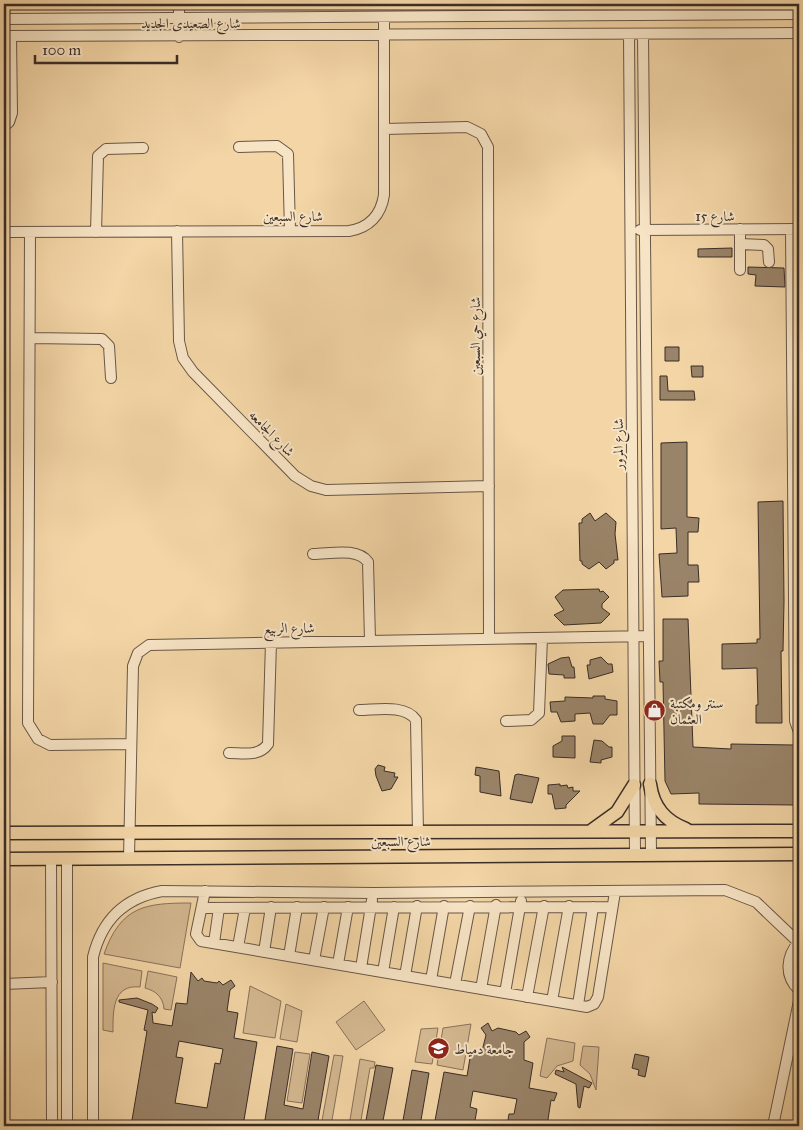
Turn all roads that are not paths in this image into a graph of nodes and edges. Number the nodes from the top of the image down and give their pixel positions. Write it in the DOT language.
graph roads {
  1 [pos="178,4"];
  2 [pos="629,4"];
  3 [pos="643,4"];
  4 [pos="799,14"];
  5 [pos="629,15"];
  6 [pos="643,15"];
  7 [pos="724,15"];
  8 [pos="384,16"];
  9 [pos="178,18"];
  10 [pos="4,19"];
  11 [pos="799,33"];
  12 [pos="629,34"];
  13 [pos="644,34"];
  14 [pos="724,34"];
  15 [pos="384,35"];
  16 [pos="8,36"];
  17 [pos="179,37"];
  18 [pos="4,126"];
  19 [pos="384,128"];
  20 [pos="239,146"];
  21 [pos="142,148"];
  22 [pos="740,229"];
  23 [pos="795,229"];
  24 [pos="630,230"];
  25 [pos="645,230"];
  26 [pos="177,231"];
  27 [pos="290,231"];
  28 [pos="4,232"];
  29 [pos="30,232"];
  30 [pos="96,232"];
  31 [pos="740,244"];
  32 [pos="769,262"];
  33 [pos="740,270"];
  34 [pos="30,338"];
  35 [pos="796,374"];
  36 [pos="110,378"];
  37 [pos="489,486"];
  38 [pos="313,554"];
  39 [pos="633,636"];
  40 [pos="649,636"];
  41 [pos="489,638"];
  42 [pos="542,638"];
  43 [pos="370,640"];
  44 [pos="270,642"];
  45 [pos="359,710"];
  46 [pos="506,721"];
  47 [pos="799,732"];
  48 [pos="131,744"];
  49 [pos="229,753"];
  50 [pos="650,784"];
  51 [pos="634,786"];
  52 [pos="591,831"];
  53 [pos="634,831"];
  54 [pos="650,831"];
  55 [pos="694,831"];
  56 [pos="799,831"];
  57 [pos="4,833"];
  58 [pos="129,833"];
  59 [pos="418,833"];
  60 [pos="635,854"];
  61 [pos="651,854"];
  62 [pos="799,854"];
  63 [pos="51,858"];
  64 [pos="67,858"];
  65 [pos="130,858"];
  66 [pos="4,859"];
  67 [pos="205,891"];
  68 [pos="522,892"];
  69 [pos="615,892"];
  70 [pos="374,893"];
  71 [pos="496,905"];
  72 [pos="417,906"];
  73 [pos="444,906"];
  74 [pos="470,906"];
  75 [pos="520,906"];
  76 [pos="544,906"];
  77 [pos="569,906"];
  78 [pos="271,907"];
  79 [pos="297,907"];
  80 [pos="324,907"];
  81 [pos="348,907"];
  82 [pos="371,907"];
  83 [pos="394,907"];
  84 [pos="593,907"];
  85 [pos="612,907"];
  86 [pos="202,908"];
  87 [pos="219,908"];
  88 [pos="245,908"];
  89 [pos="799,942"];
  90 [pos="214,943"];
  91 [pos="238,947"];
  92 [pos="264,952"];
  93 [pos="289,956"];
  94 [pos="314,960"];
  95 [pos="338,964"];
  96 [pos="361,968"];
  97 [pos="383,972"];
  98 [pos="405,976"];
  99 [pos="431,980"];
  100 [pos="52,982"];
  101 [pos="4,984"];
  102 [pos="455,984"];
  103 [pos="481,989"];
  104 [pos="799,990"];
  105 [pos="505,993"];
  106 [pos="527,997"];
  107 [pos="552,1001"];
  108 [pos="799,1001"];
  109 [pos="578,1006"];
  110 [pos="52,1126"];
  111 [pos="67,1126"];
  112 [pos="93,1126"];
  113 [pos="773,1126"];
  1 -- 9 [label="street"];
  2 -- 5 [label="street"];
  3 -- 6 [label="street"];
  4 -- 7 [label="street, شارع الصعيدى الجديد"];
  5 -- 6 [label="street, شارع الصعيدى الجديد"];
  5 -- 8 [label="street, شارع الصعيدى الجديد"];
  6 -- 7 [label="street, شارع الصعيدى الجديد"];
  7 -- 14 [label="street"];
  8 -- 9 [label="street, شارع الصعيدى الجديد"];
  8 -- 15 [label="street, شارع السبعين"];
  9 -- 10 [label="street, شارع الصعيدى الجديد"];
  9 -- 17 [label="street"];
  11 -- 14 [label="street, شارع الصعيدى الجديد"];
  12 -- 13 [label="street, شارع الصعيدى الجديد"];
  12 -- 15 [label="street, شارع الصعيدى الجديد"];
  12 -- 24 [label="street, شارع المرور"];
  13 -- 14 [label="street, شارع الصعيدى الجديد"];
  13 -- 25 [label="street, شارع المرور"];
  15 -- 17 [label="street, شارع الصعيدى الجديد"];
  15 -- 19 [label="street, شارع السبعين"];
  16 -- 17 [label="street, شارع الصعيدى الجديد"];
  16 -- 18 [label="street"];
  19 -- 27 [label="street, شارع السبعين"];
  19 -- 37 [label="street, شارع حي السبعين"];
  20 -- 27 [label="street"];
  21 -- 30 [label="street"];
  22 -- 23 [label="street, شارع 15"];
  22 -- 25 [label="street, شارع 15"];
  22 -- 31 [label="street"];
  23 -- 35 [label="street"];
  24 -- 25 [label="street, شارع 15"];
  24 -- 39 [label="street, شارع المرور"];
  25 -- 40 [label="street, شارع المرور"];
  26 -- 27 [label="street, شارع السبعين"];
  26 -- 30 [label="street, شارع السبعين"];
  26 -- 37 [label="street, شارع الجامعه"];
  28 -- 29 [label="street, شارع السبعين"];
  29 -- 30 [label="street, شارع السبعين"];
  29 -- 34 [label="street"];
  31 -- 32 [label="street"];
  31 -- 33 [label="street"];
  34 -- 36 [label="street"];
  34 -- 48 [label="street"];
  35 -- 47 [label="street"];
  37 -- 41 [label="street, شارع حي السبعين"];
  38 -- 43 [label="street"];
  39 -- 40 [label="street, شارع الربيع"];
  39 -- 42 [label="street, شارع الربيع"];
  39 -- 51 [label="street, شارع المرور"];
  40 -- 50 [label="street, شارع المرور"];
  41 -- 42 [label="street, شارع الربيع"];
  41 -- 43 [label="street, شارع الربيع"];
  42 -- 46 [label="street"];
  43 -- 44 [label="street, شارع الربيع"];
  44 -- 48 [label="street, شارع الربيع"];
  44 -- 49 [label="street"];
  45 -- 59 [label="street"];
  48 -- 58 [label="street, شارع الربيع"];
  50 -- 54 [label="street, شارع المرور"];
  50 -- 55 [label="main road"];
  51 -- 52 [label="main road"];
  51 -- 53 [label="street, شارع المرور"];
  52 -- 53 [label="main road, شارع السبعين"];
  52 -- 59 [label="main road, شارع السبعين"];
  53 -- 54 [label="main road, شارع السبعين"];
  53 -- 60 [label="street, شارع المرور"];
  54 -- 55 [label="main road, شارع السبعين"];
  54 -- 61 [label="street, شارع المرور"];
  55 -- 56 [label="main road, شارع السبعين"];
  57 -- 58 [label="main road, شارع السبعين"];
  58 -- 59 [label="main road, شارع السبعين"];
  58 -- 65 [label="street, شارع الربيع"];
  60 -- 61 [label="main road, شارع السبعين"];
  60 -- 65 [label="main road, شارع السبعين"];
  61 -- 62 [label="main road, شارع السبعين"];
  63 -- 64 [label="main road, شارع السبعين"];
  63 -- 66 [label="main road, شارع السبعين"];
  63 -- 100 [label="street"];
  64 -- 65 [label="main road, شارع السبعين"];
  64 -- 111 [label="street"];
  67 -- 70 [label="street"];
  67 -- 86 [label="street"];
  67 -- 112 [label="street"];
  68 -- 69 [label="street"];
  68 -- 70 [label="street"];
  68 -- 75 [label="street"];
  69 -- 85 [label="street"];
  69 -- 89 [label="street"];
  70 -- 82 [label="street"];
  71 -- 74 [label="street"];
  71 -- 75 [label="street"];
  71 -- 103 [label="street"];
  72 -- 73 [label="street"];
  72 -- 83 [label="street"];
  72 -- 98 [label="street"];
  73 -- 74 [label="street"];
  73 -- 99 [label="street"];
  74 -- 102 [label="street"];
  75 -- 76 [label="street"];
  75 -- 105 [label="street"];
  76 -- 77 [label="street"];
  76 -- 106 [label="street"];
  77 -- 84 [label="street"];
  77 -- 107 [label="street"];
  78 -- 79 [label="street"];
  78 -- 88 [label="street"];
  78 -- 92 [label="street"];
  79 -- 80 [label="street"];
  79 -- 93 [label="street"];
  80 -- 81 [label="street"];
  80 -- 94 [label="street"];
  81 -- 82 [label="street"];
  81 -- 95 [label="street"];
  82 -- 83 [label="street"];
  82 -- 96 [label="street"];
  83 -- 97 [label="street"];
  84 -- 85 [label="street"];
  84 -- 109 [label="street"];
  85 -- 109 [label="street"];
  86 -- 87 [label="street"];
  86 -- 90 [label="street"];
  87 -- 88 [label="street"];
  87 -- 90 [label="street"];
  88 -- 91 [label="street"];
  89 -- 104 [label="street"];
  90 -- 91 [label="street"];
  91 -- 92 [label="street"];
  92 -- 93 [label="street"];
  93 -- 94 [label="street"];
  94 -- 95 [label="street"];
  95 -- 96 [label="street"];
  96 -- 97 [label="street"];
  97 -- 98 [label="street"];
  98 -- 99 [label="street"];
  99 -- 102 [label="street"];
  100 -- 101 [label="street"];
  100 -- 110 [label="street"];
  102 -- 103 [label="street"];
  103 -- 105 [label="street"];
  105 -- 106 [label="street"];
  106 -- 107 [label="street"];
  107 -- 109 [label="street"];
  108 -- 113 [label="street"];
}
